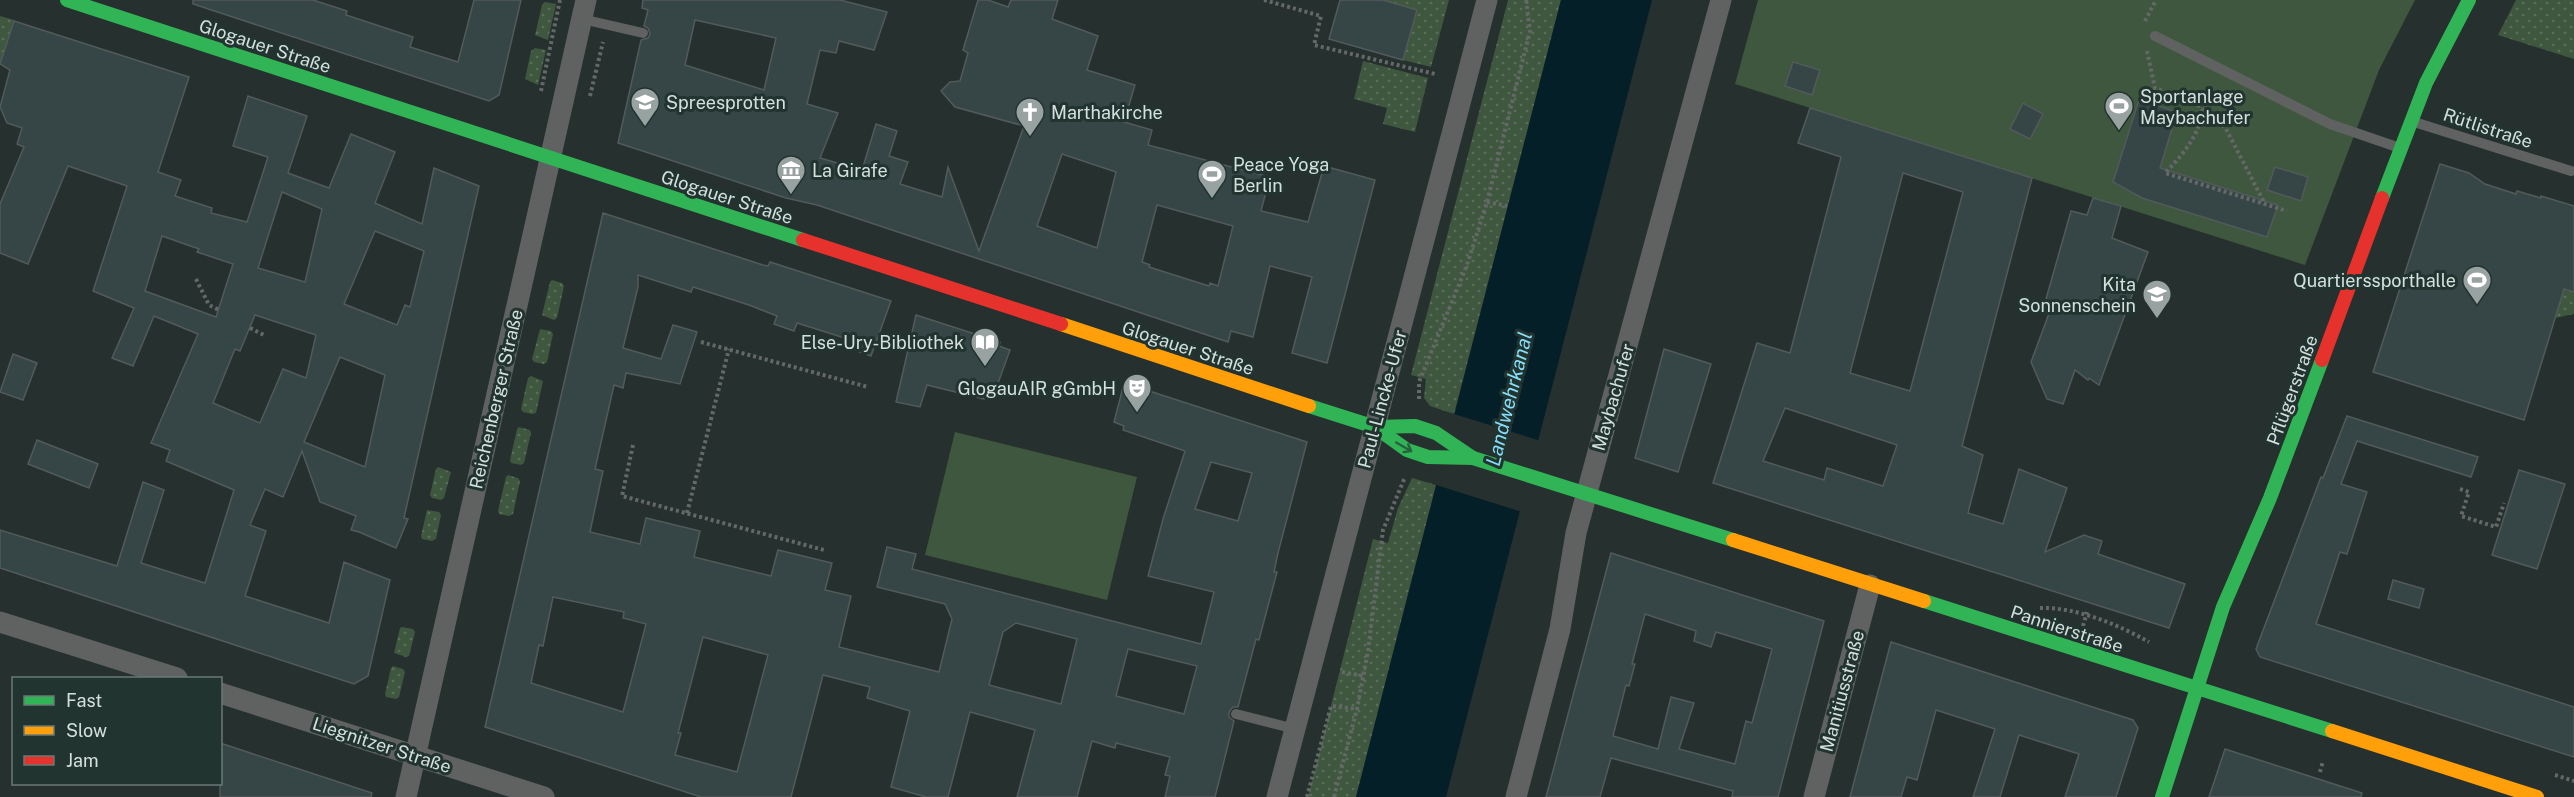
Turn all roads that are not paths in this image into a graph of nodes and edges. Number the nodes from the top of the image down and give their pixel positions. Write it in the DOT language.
graph roads {
  1 [pos="67,0"];
  2 [pos="1486,0"];
  3 [pos="1720,0"];
  4 [pos="2469,0"];
  5 [pos="584,10"];
  6 [pos="643,33"];
  7 [pos="2155,36"];
  8 [pos="2411,121"];
  9 [pos="2401,148"];
  10 [pos="551,158"];
  11 [pos="2571,171"];
  12 [pos="1375,427"];
  13 [pos="1473,458"];
  14 [pos="1587,495"];
  15 [pos="1870,585"];
  16 [pos="0,621"];
  17 [pos="174,677"];
  18 [pos="2196,688"];
  19 [pos="222,694"];
  20 [pos="1236,714"];
  21 [pos="1295,729"];
  22 [pos="415,755"];
  23 [pos="406,797"];
  24 [pos="544,797"];
  25 [pos="1277,797"];
  26 [pos="1516,797"];
  27 [pos="1814,797"];
  28 [pos="2162,797"];
  29 [pos="2537,797"];
  1 -- 10 [label="street, Glogauer Straße"];
  2 -- 12 [label="street, Paul-Lincke-Ufer"];
  3 -- 14 [label="street, Maybachufer"];
  4 -- 8 [label="street, Pflügerstraße"];
  5 -- 6 [label="lane"];
  5 -- 10 [label="street, Reichenberger Straße"];
  7 -- 9 [label="lane"];
  8 -- 9 [label="street, Pflügerstraße"];
  8 -- 11 [label="lane, Rütlistraße"];
  9 -- 18 [label="street, Pflügerstraße"];
  10 -- 12 [label="street, Glogauer Straße"];
  10 -- 22 [label="street, Reichenberger Straße"];
  12 -- 13 [label="street"];
  12 -- 13 [label="street, one-way"];
  12 -- 21 [label="street, Paul-Lincke-Ufer"];
  13 -- 14 [label="street, Pannierstraße"];
  14 -- 15 [label="street, Pannierstraße"];
  14 -- 26 [label="street, Maybachufer"];
  15 -- 18 [label="street, Pannierstraße"];
  15 -- 27 [label="street, Manitiusstraße"];
  16 -- 17 [label="street"];
  18 -- 28 [label="street, Pflügerstraße"];
  18 -- 29 [label="street, Pannierstraße"];
  19 -- 22 [label="street, Liegnitzer Straße"];
  20 -- 21 [label="lane"];
  21 -- 25 [label="street, Paul-Lincke-Ufer"];
  22 -- 23 [label="street, Reichenberger Straße"];
  22 -- 24 [label="street, Liegnitzer Straße"];
}
